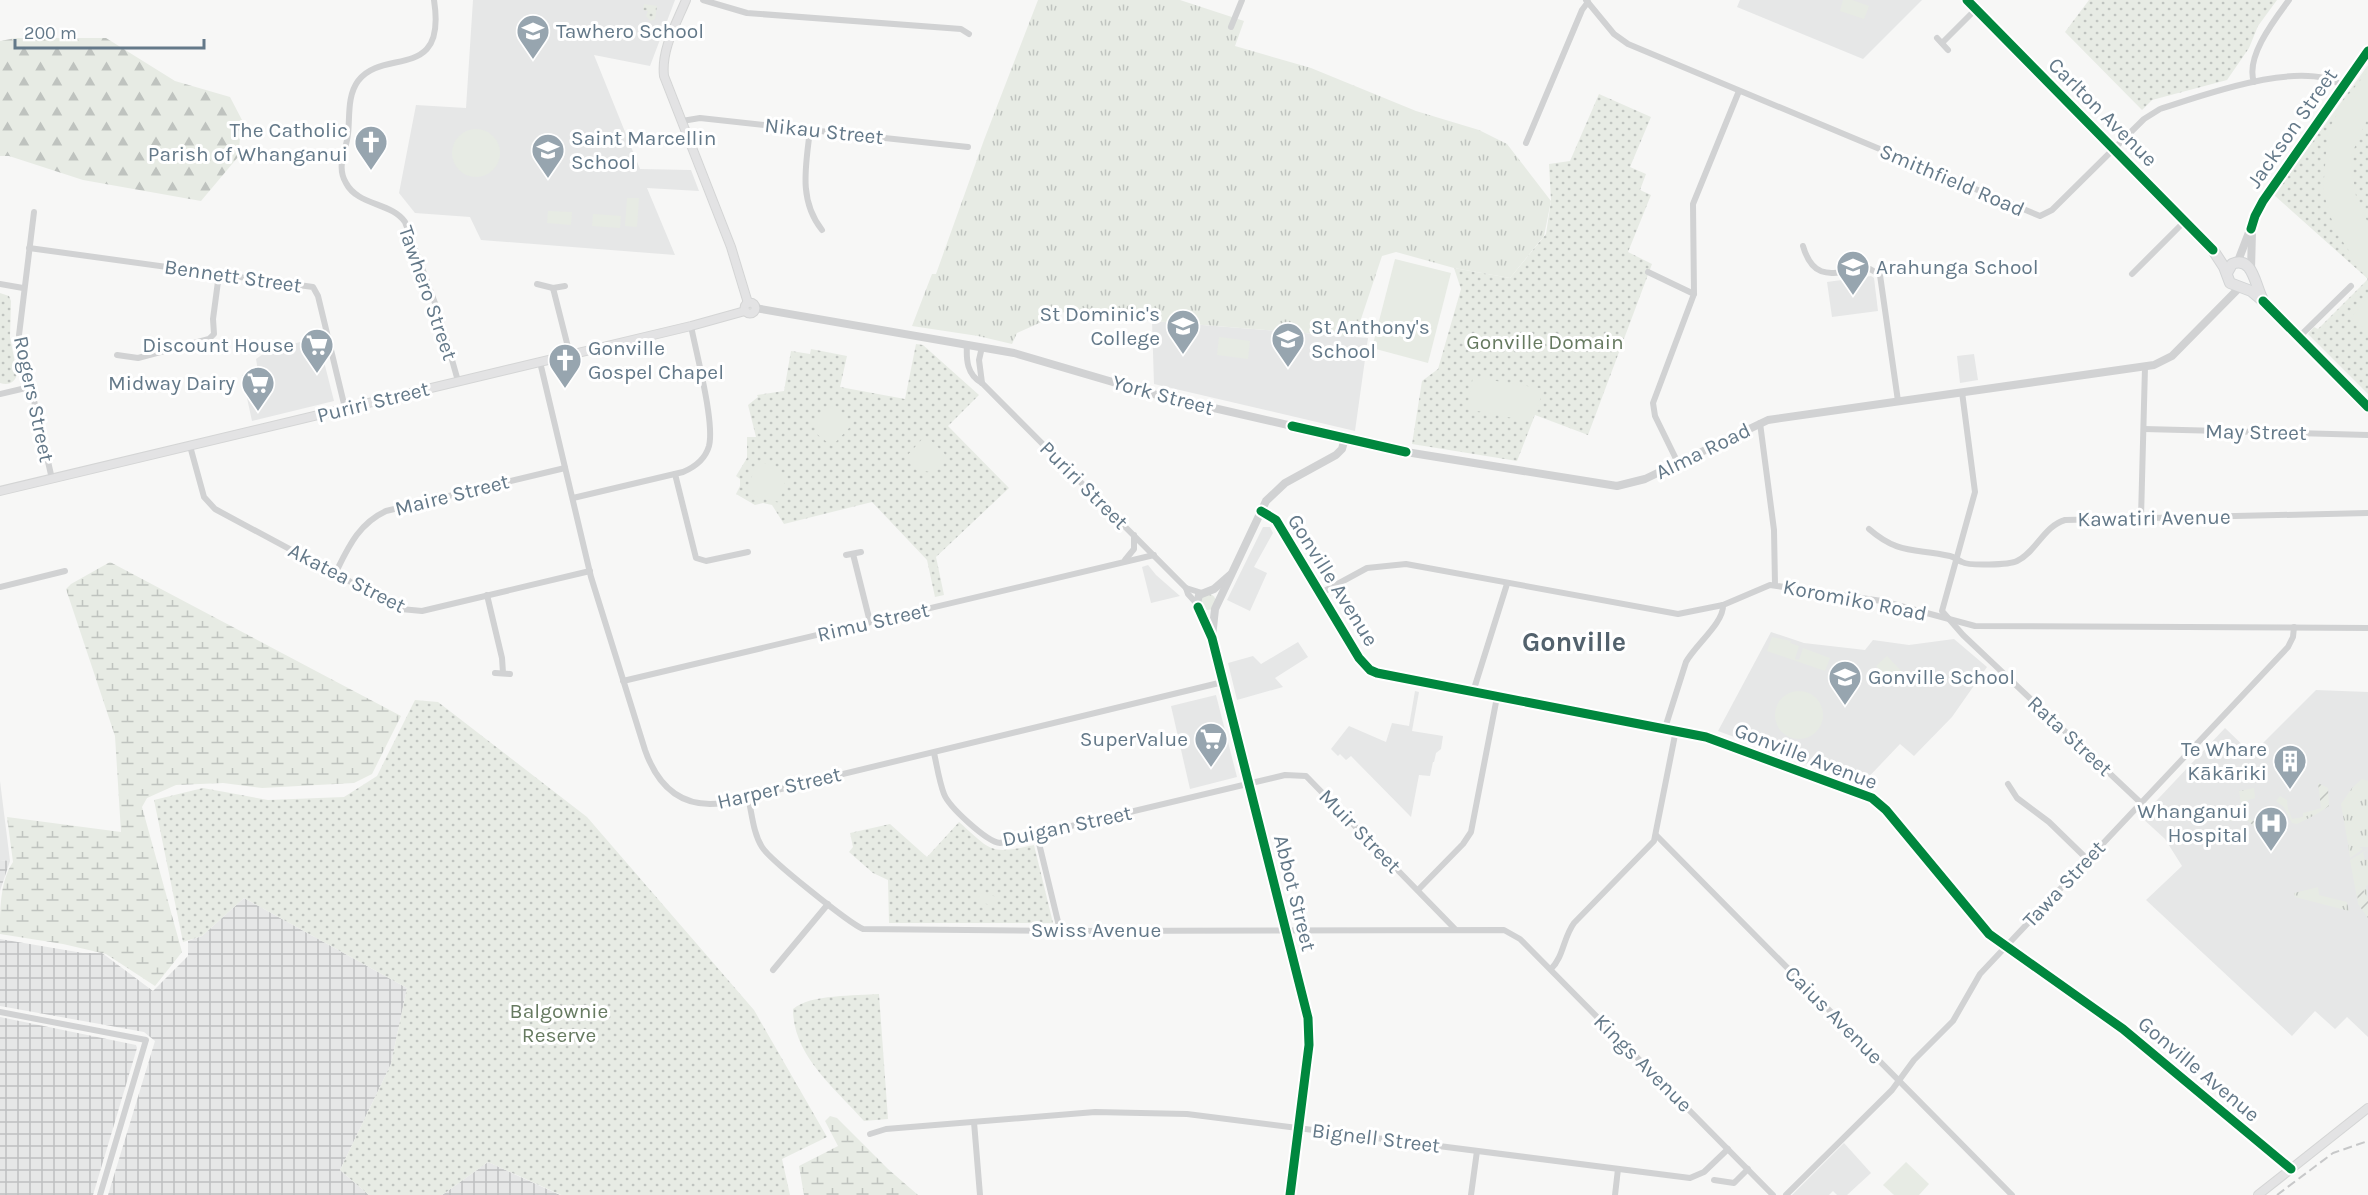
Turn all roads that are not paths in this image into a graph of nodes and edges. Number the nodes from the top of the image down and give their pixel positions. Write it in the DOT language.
graph roads {
  1 [pos="434,0"];
  2 [pos="686,0"];
  3 [pos="703,0"];
  4 [pos="1242,0"];
  5 [pos="1966,0"];
  6 [pos="2289,0"];
  7 [pos="1587,1"];
  8 [pos="1976,9"];
  9 [pos="1231,27"];
  10 [pos="969,34"];
  11 [pos="1948,50"];
  12 [pos="2368,51"];
  13 [pos="2254,82"];
  14 [pos="2343,86"];
  15 [pos="1739,91"];
  16 [pos="682,121"];
  17 [pos="810,130"];
  18 [pos="1526,143"];
  19 [pos="968,147"];
  20 [pos="2114,150"];
  21 [pos="34,212"];
  22 [pos="2185,221"];
  23 [pos="2251,229"];
  24 [pos="822,230"];
  25 [pos="1803,246"];
  26 [pos="29,248"];
  27 [pos="2213,250"];
  28 [pos="2236,262"];
  29 [pos="1648,273"];
  30 [pos="2252,273"];
  31 [pos="219,274"];
  32 [pos="2132,274"];
  33 [pos="2227,276"];
  34 [pos="0,284"];
  35 [pos="537,284"];
  36 [pos="565,286"];
  37 [pos="2241,286"];
  38 [pos="2351,286"];
  39 [pos="23,288"];
  40 [pos="553,288"];
  41 [pos="1694,294"];
  42 [pos="2263,301"];
  43 [pos="2224,302"];
  44 [pos="749,307"];
  45 [pos="691,326"];
  46 [pos="2299,337"];
  47 [pos="967,344"];
  48 [pos="982,346"];
  49 [pos="117,355"];
  50 [pos="570,355"];
  51 [pos="540,362"];
  52 [pos="2145,367"];
  53 [pos="458,381"];
  54 [pos="982,383"];
  55 [pos="30,387"];
  56 [pos="1962,392"];
  57 [pos="0,394"];
  58 [pos="1898,401"];
  59 [pos="2368,407"];
  60 [pos="345,408"];
  61 [pos="1760,423"];
  62 [pos="2144,429"];
  63 [pos="2368,435"];
  64 [pos="1345,438"];
  65 [pos="190,446"];
  66 [pos="1678,463"];
  67 [pos="565,468"];
  68 [pos="675,474"];
  69 [pos="52,478"];
  70 [pos="0,491"];
  71 [pos="573,498"];
  72 [pos="1261,511"];
  73 [pos="2368,513"];
  74 [pos="2141,518"];
  75 [pos="1869,529"];
  76 [pos="1134,535"];
  77 [pos="748,552"];
  78 [pos="861,552"];
  79 [pos="1154,555"];
  80 [pos="1958,559"];
  81 [pos="1122,562"];
  82 [pos="64,571"];
  83 [pos="590,571"];
  84 [pos="335,574"];
  85 [pos="1230,575"];
  86 [pos="1508,584"];
  87 [pos="1775,585"];
  88 [pos="0,587"];
  89 [pos="1186,588"];
  90 [pos="1206,592"];
  91 [pos="1321,593"];
  92 [pos="487,595"];
  93 [pos="1197,605"];
  94 [pos="1723,605"];
  95 [pos="1217,606"];
  96 [pos="1947,619"];
  97 [pos="870,622"];
  98 [pos="2294,627"];
  99 [pos="2368,628"];
  100 [pos="1212,638"];
  101 [pos="495,673"];
  102 [pos="503,673"];
  103 [pos="510,674"];
  104 [pos="623,681"];
  105 [pos="1223,682"];
  106 [pos="1473,692"];
  107 [pos="1497,697"];
  108 [pos="1665,728"];
  109 [pos="1676,730"];
  110 [pos="934,753"];
  111 [pos="1249,784"];
  112 [pos="2008,784"];
  113 [pos="748,798"];
  114 [pos="2141,803"];
  115 [pos="1037,835"];
  116 [pos="1656,835"];
  117 [pos="2087,859"];
  118 [pos="1418,890"];
  119 [pos="828,904"];
  120 [pos="1455,929"];
  121 [pos="1060,930"];
  122 [pos="1286,930"];
  123 [pos="1510,933"];
  124 [pos="2005,947"];
  125 [pos="1551,969"];
  126 [pos="773,970"];
  127 [pos="0,1012"];
  128 [pos="1899,1081"];
  129 [pos="2368,1108"];
  130 [pos="974,1122"];
  131 [pos="1298,1129"];
  132 [pos="870,1134"];
  133 [pos="1728,1149"];
  134 [pos="1477,1151"];
  135 [pos="2291,1168"];
  136 [pos="1618,1169"];
  137 [pos="1748,1169"];
  138 [pos="1714,1180"];
  139 [pos="100,1195"];
  140 [pos="980,1195"];
  141 [pos="1290,1195"];
  142 [pos="1472,1195"];
  143 [pos="1615,1195"];
  144 [pos="1773,1195"];
  145 [pos="1786,1195"];
  146 [pos="2012,1195"];
  147 [pos="2258,1195"];
  1 -- 53 [label="street, Tawhero Street"];
  2 -- 16 [label="main road"];
  3 -- 10 [label="street"];
  4 -- 9 [label="street"];
  5 -- 8 [label="highway, Carlton Avenue"];
  6 -- 13 [label="street"];
  7 -- 15 [label="street, Smithfield Road"];
  7 -- 18 [label="street"];
  8 -- 11 [label="street"];
  8 -- 20 [label="highway, Carlton Avenue"];
  12 -- 14 [label="street, Jackson Street"];
  13 -- 14 [label="street, Smithfield Road"];
  13 -- 20 [label="street, Smithfield Road"];
  14 -- 23 [label="street, Jackson Street"];
  15 -- 20 [label="street, Smithfield Road"];
  15 -- 41 [label="street"];
  16 -- 17 [label="street, Nikau Street"];
  16 -- 44 [label="main road"];
  17 -- 19 [label="street, Nikau Street"];
  17 -- 24 [label="street"];
  20 -- 22 [label="highway, Carlton Avenue"];
  21 -- 26 [label="street, Rogers Street"];
  22 -- 27 [label="highway, Carlton Avenue"];
  22 -- 32 [label="street"];
  23 -- 28 [label="street, Jackson Street"];
  23 -- 30 [label="street, Jackson Street"];
  25 -- 58 [label="street"];
  26 -- 31 [label="street, Bennett Street"];
  26 -- 39 [label="street, Rogers Street"];
  27 -- 28 [label="highway, Carlton Avenue"];
  27 -- 33 [label="highway, Carlton Avenue"];
  28 -- 30 [label="highway"];
  28 -- 33 [label="highway"];
  29 -- 41 [label="street"];
  30 -- 37 [label="highway"];
  30 -- 42 [label="highway"];
  31 -- 49 [label="street"];
  31 -- 60 [label="street, Bennett Street"];
  33 -- 37 [label="highway"];
  33 -- 43 [label="street"];
  34 -- 39 [label="street"];
  35 -- 40 [label="street"];
  36 -- 40 [label="street"];
  37 -- 42 [label="highway"];
  37 -- 43 [label="street, Alma Road"];
  38 -- 46 [label="street"];
  39 -- 55 [label="street, Rogers Street"];
  40 -- 50 [label="street"];
  41 -- 66 [label="street"];
  42 -- 46 [label="highway"];
  43 -- 52 [label="street, Alma Road"];
  44 -- 45 [label="main road, Puriri Street"];
  44 -- 47 [label="street, Puriri Street"];
  45 -- 50 [label="main road, Puriri Street"];
  45 -- 68 [label="street"];
  46 -- 59 [label="highway"];
  47 -- 48 [label="street, Puriri Street"];
  47 -- 54 [label="street, Puriri Street"];
  48 -- 54 [label="street"];
  48 -- 64 [label="street, York Street"];
  50 -- 51 [label="main road, Puriri Street"];
  51 -- 53 [label="main road, Puriri Street"];
  51 -- 67 [label="street, Harper Street"];
  52 -- 56 [label="street, Alma Road"];
  52 -- 62 [label="street"];
  53 -- 60 [label="main road, Puriri Street"];
  54 -- 76 [label="street, Puriri Street"];
  55 -- 57 [label="street"];
  55 -- 69 [label="street, Rogers Street"];
  56 -- 58 [label="street, Alma Road"];
  56 -- 80 [label="street"];
  58 -- 61 [label="street, Alma Road"];
  60 -- 65 [label="main road, Puriri Street"];
  61 -- 66 [label="street, Alma Road"];
  61 -- 87 [label="street"];
  62 -- 63 [label="street, May Street"];
  62 -- 74 [label="street"];
  64 -- 66 [label="street, Alma Road"];
  64 -- 72 [label="street"];
  65 -- 69 [label="main road, Puriri Street"];
  65 -- 84 [label="street, Akatea Street"];
  67 -- 71 [label="street, Harper Street"];
  67 -- 84 [label="street, Maire Street"];
  68 -- 71 [label="street"];
  68 -- 77 [label="street"];
  69 -- 70 [label="main road, Puriri Street"];
  71 -- 83 [label="street, Harper Street"];
  72 -- 85 [label="street"];
  72 -- 91 [label="street, Gonville Avenue"];
  73 -- 74 [label="street, Kawatiri Avenue"];
  74 -- 80 [label="street, Kawatiri Avenue"];
  75 -- 80 [label="street, Kawatiri Avenue"];
  76 -- 79 [label="street, Puriri Street"];
  76 -- 81 [label="street"];
  78 -- 97 [label="street"];
  79 -- 81 [label="street, Rimu Street"];
  79 -- 89 [label="street, Puriri Street"];
  80 -- 96 [label="street"];
  81 -- 97 [label="street, Rimu Street"];
  82 -- 88 [label="street"];
  83 -- 92 [label="street, Akatea Street"];
  83 -- 104 [label="street, Harper Street"];
  84 -- 92 [label="street, Akatea Street"];
  85 -- 90 [label="street"];
  85 -- 95 [label="street"];
  86 -- 91 [label="street, Koromiko Road"];
  86 -- 94 [label="street, Koromiko Road"];
  86 -- 106 [label="street"];
  87 -- 94 [label="street, Koromiko Road"];
  87 -- 96 [label="street, Koromiko Road"];
  89 -- 90 [label="street"];
  89 -- 93 [label="street, Puriri Street"];
  90 -- 93 [label="street"];
  90 -- 95 [label="street"];
  91 -- 106 [label="street, Gonville Avenue"];
  92 -- 102 [label="street"];
  93 -- 95 [label="street"];
  93 -- 100 [label="street, Abbot Street"];
  94 -- 108 [label="street"];
  95 -- 100 [label="street, Abbot Street"];
  96 -- 98 [label="street, Koromiko Road"];
  96 -- 114 [label="street, Rata Street"];
  97 -- 104 [label="street, Rimu Street"];
  98 -- 99 [label="street, Koromiko Road"];
  98 -- 114 [label="street, Tawa Street"];
  100 -- 105 [label="street, Abbot Street"];
  101 -- 102 [label="street"];
  102 -- 103 [label="street"];
  104 -- 113 [label="street, Harper Street"];
  105 -- 110 [label="street, Harper Street"];
  105 -- 111 [label="street, Abbot Street"];
  106 -- 107 [label="street, Gonville Avenue"];
  107 -- 108 [label="street, Gonville Avenue"];
  107 -- 118 [label="street"];
  108 -- 109 [label="street, Gonville Avenue"];
  109 -- 116 [label="street"];
  109 -- 124 [label="street, Gonville Avenue"];
  110 -- 113 [label="street, Harper Street"];
  110 -- 115 [label="street, Duigan Street"];
  111 -- 115 [label="street, Duigan Street"];
  111 -- 118 [label="street, Muir Street"];
  111 -- 122 [label="street, Abbot Street"];
  112 -- 117 [label="street"];
  113 -- 119 [label="street, Swiss Avenue"];
  114 -- 117 [label="street, Tawa Street"];
  115 -- 121 [label="street"];
  116 -- 125 [label="street"];
  116 -- 128 [label="street, Caius Avenue"];
  117 -- 124 [label="street, Tawa Street"];
  118 -- 120 [label="street, Muir Street"];
  119 -- 121 [label="street, Swiss Avenue"];
  119 -- 126 [label="street"];
  120 -- 122 [label="street, Swiss Avenue"];
  120 -- 123 [label="street, Swiss Avenue"];
  121 -- 122 [label="street, Swiss Avenue"];
  122 -- 131 [label="street, Abbot Street"];
  123 -- 125 [label="street, Kings Avenue"];
  124 -- 128 [label="street, Tawa Street"];
  124 -- 135 [label="street, Gonville Avenue"];
  125 -- 133 [label="street, Kings Avenue"];
  127 -- 139 [label="street"];
  128 -- 145 [label="street, Tawa Street"];
  128 -- 146 [label="street, Caius Avenue"];
  129 -- 135 [label="main road"];
  130 -- 131 [label="street, Bignell Street"];
  130 -- 132 [label="street, Bignell Street"];
  130 -- 140 [label="street"];
  131 -- 134 [label="street, Bignell Street"];
  131 -- 141 [label="street, Abbot Street"];
  133 -- 136 [label="street, Bignell Street"];
  133 -- 137 [label="street, Kings Avenue"];
  134 -- 136 [label="street, Bignell Street"];
  134 -- 142 [label="street"];
  135 -- 147 [label="main road"];
  136 -- 143 [label="street"];
  137 -- 138 [label="street"];
  137 -- 144 [label="street, Kings Avenue"];
}
